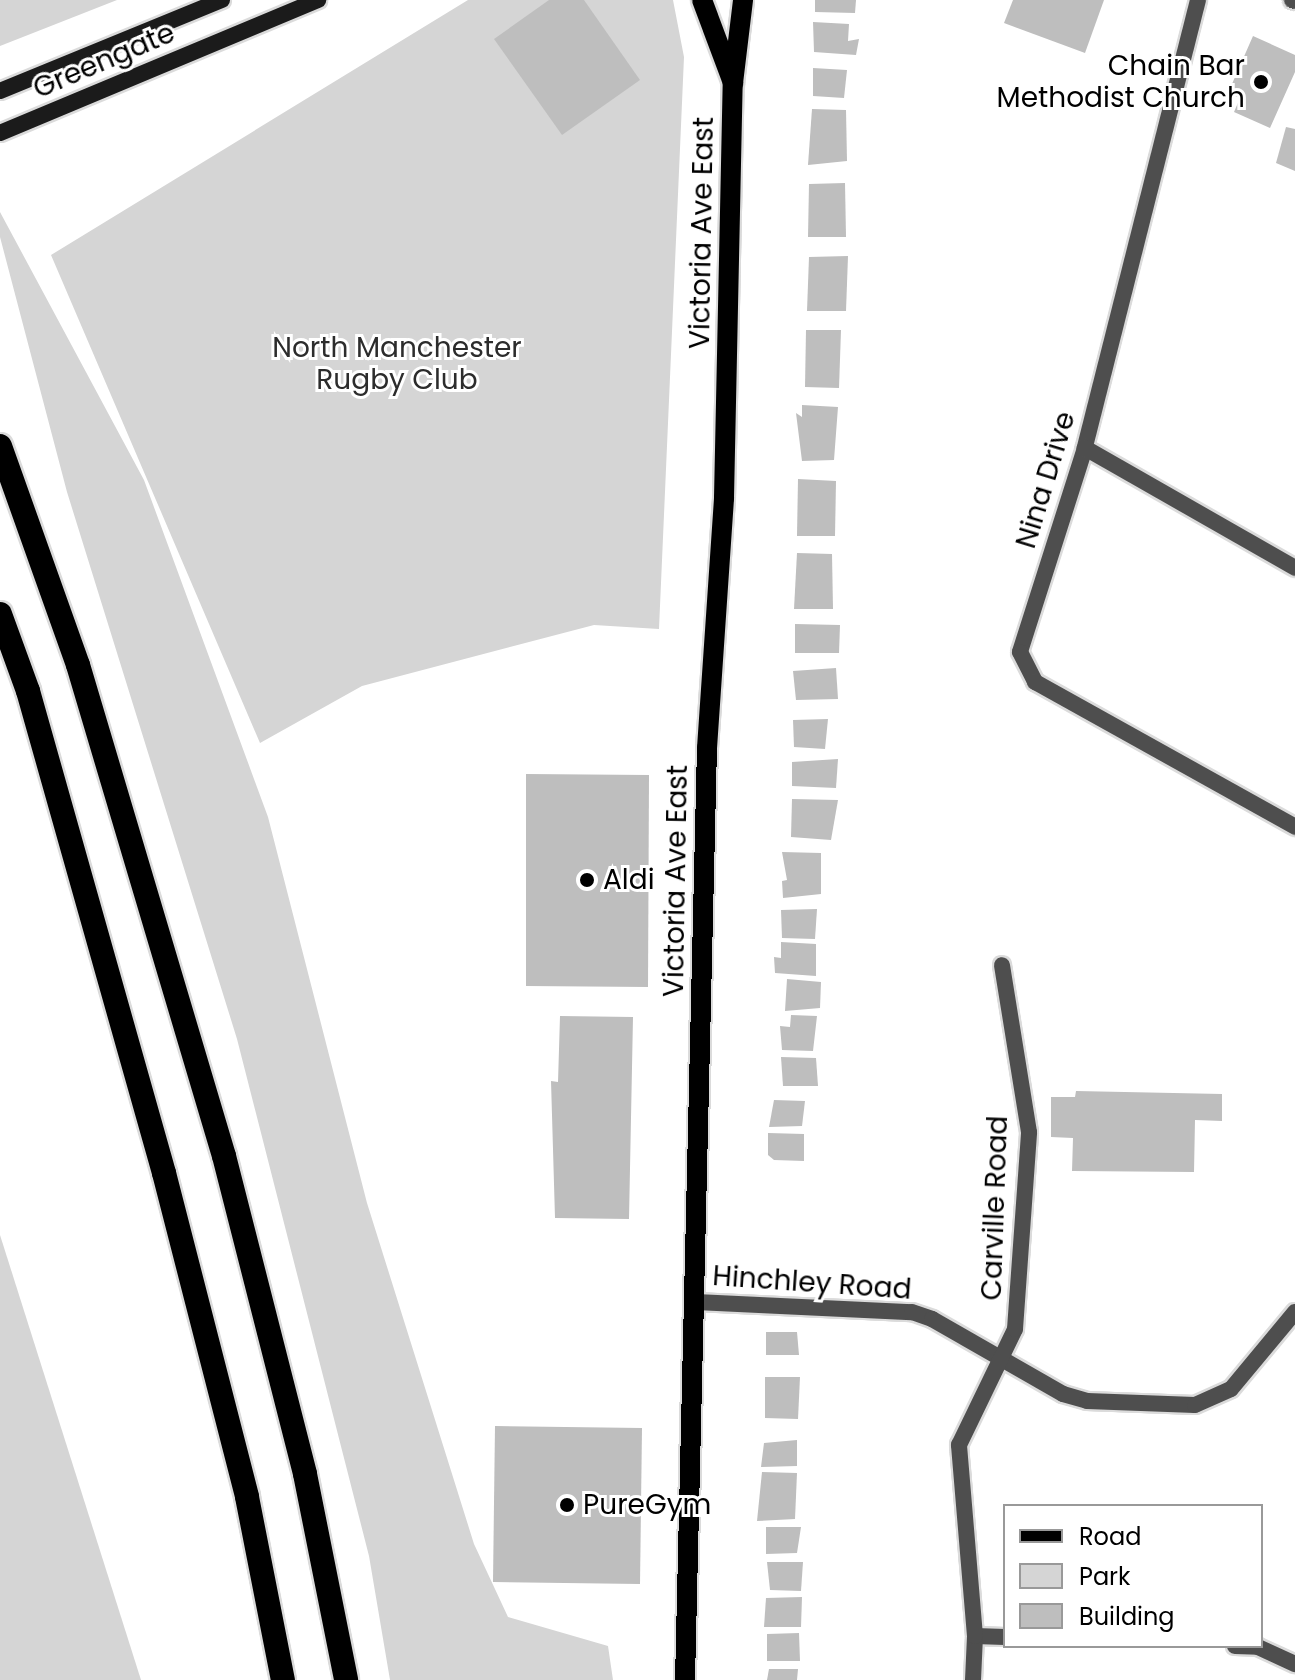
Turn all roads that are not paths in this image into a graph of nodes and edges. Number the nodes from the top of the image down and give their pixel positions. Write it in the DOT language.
graph roads {
  1 [pos="222,0"];
  2 [pos="318,0"];
  3 [pos="702,0"];
  4 [pos="743,0"];
  5 [pos="1198,0"];
  6 [pos="733,83"];
  7 [pos="0,91"];
  8 [pos="6,131"];
  9 [pos="0,446"];
  10 [pos="1085,448"];
  11 [pos="1295,568"];
  12 [pos="0,614"];
  13 [pos="1295,827"];
  14 [pos="1002,965"];
  15 [pos="696,1302"];
  16 [pos="1295,1312"];
  17 [pos="999,1358"];
  18 [pos="975,1636"];
  19 [pos="1003,1637"];
  20 [pos="1260,1648"];
  21 [pos="1295,1664"];
  22 [pos="283,1680"];
  23 [pos="346,1680"];
  24 [pos="685,1680"];
  25 [pos="973,1680"];
  1 -- 7 [label="main road, Greengate"];
  2 -- 8 [label="main road, Greengate"];
  3 -- 6 [label="main road"];
  4 -- 6 [label="main road, Victoria Ave East"];
  5 -- 10 [label="street, Nina Drive"];
  6 -- 15 [label="main road, Victoria Ave East"];
  9 -- 23 [label="highway"];
  10 -- 11 [label="street"];
  10 -- 13 [label="street, Nina Drive"];
  12 -- 22 [label="highway"];
  14 -- 17 [label="street, Carville Road"];
  15 -- 17 [label="street, Hinchley Road"];
  15 -- 24 [label="main road, Victoria Ave East"];
  16 -- 17 [label="street, Hinchley Road"];
  17 -- 18 [label="street, Carville Road"];
  18 -- 19 [label="street"];
  18 -- 25 [label="street, Carville Road"];
  20 -- 21 [label="street"];
}
